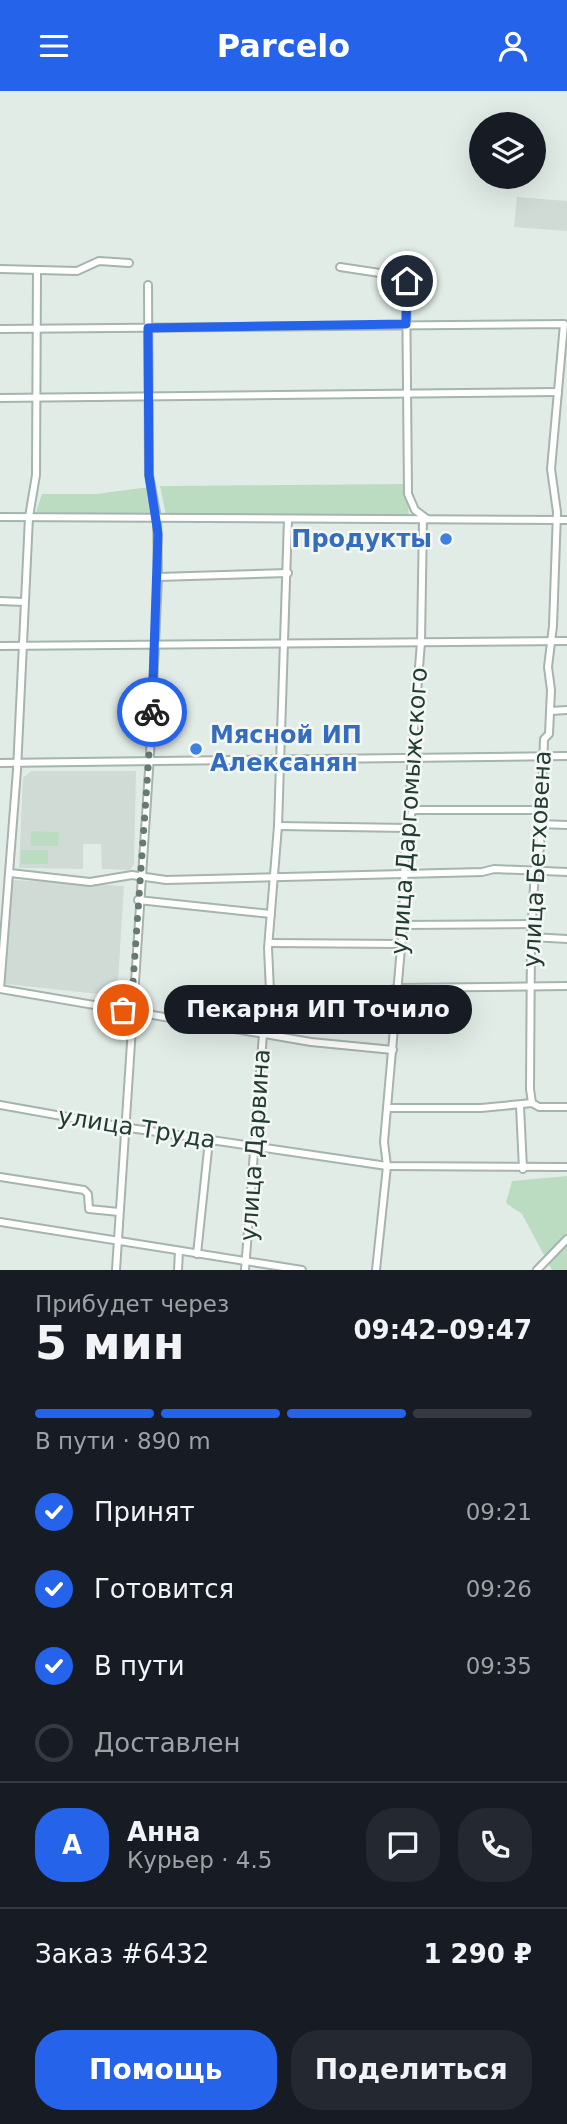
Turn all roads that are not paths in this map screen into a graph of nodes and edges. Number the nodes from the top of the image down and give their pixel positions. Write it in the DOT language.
graph roads {
  1 [pos="129,263"];
  2 [pos="340,268"];
  3 [pos="0,269"];
  4 [pos="37,270"];
  5 [pos="148,285"];
  6 [pos="406,324"];
  7 [pos="148,328"];
  8 [pos="0,329"];
  9 [pos="37,330"];
  10 [pos="558,392"];
  11 [pos="408,396"];
  12 [pos="147,397"];
  13 [pos="0,398"];
  14 [pos="36,399"];
  15 [pos="0,517"];
  16 [pos="29,517"];
  17 [pos="158,518"];
  18 [pos="288,519"];
  19 [pos="425,519"];
  20 [pos="557,519"];
  21 [pos="567,520"];
  22 [pos="288,573"];
  23 [pos="158,577"];
  24 [pos="0,601"];
  25 [pos="24,601"];
  26 [pos="551,641"];
  27 [pos="421,642"];
  28 [pos="567,642"];
  29 [pos="285,644"];
  30 [pos="155,645"];
  31 [pos="0,646"];
  32 [pos="21,646"];
  33 [pos="551,711"];
  34 [pos="567,711"];
  35 [pos="545,756"];
  36 [pos="567,757"];
  37 [pos="413,758"];
  38 [pos="281,760"];
  39 [pos="149,762"];
  40 [pos="0,763"];
  41 [pos="16,763"];
  42 [pos="412,810"];
  43 [pos="541,810"];
  44 [pos="539,824"];
  45 [pos="567,825"];
  46 [pos="278,826"];
  47 [pos="408,828"];
  48 [pos="535,869"];
  49 [pos="406,871"];
  50 [pos="567,872"];
  51 [pos="10,874"];
  52 [pos="140,875"];
  53 [pos="0,876"];
  54 [pos="273,876"];
  55 [pos="138,900"];
  56 [pos="271,914"];
  57 [pos="532,924"];
  58 [pos="403,925"];
  59 [pos="531,937"];
  60 [pos="567,939"];
  61 [pos="270,943"];
  62 [pos="400,944"];
  63 [pos="530,986"];
  64 [pos="567,986"];
  65 [pos="397,988"];
  66 [pos="0,989"];
  67 [pos="270,991"];
  68 [pos="131,1011"];
  69 [pos="263,1034"];
  70 [pos="393,1050"];
  71 [pos="532,1103"];
  72 [pos="0,1105"];
  73 [pos="520,1106"];
  74 [pos="567,1107"];
  75 [pos="387,1108"];
  76 [pos="123,1127"];
  77 [pos="209,1140"];
  78 [pos="253,1146"];
  79 [pos="387,1166"];
  80 [pos="567,1167"];
  81 [pos="523,1168"];
  82 [pos="0,1177"];
  83 [pos="119,1212"];
  84 [pos="0,1222"];
  85 [pos="567,1240"];
  86 [pos="118,1242"];
  87 [pos="179,1251"];
  88 [pos="197,1254"];
  89 [pos="246,1262"];
  90 [pos="116,1270"];
  91 [pos="178,1270"];
  92 [pos="246,1270"];
  93 [pos="302,1270"];
  94 [pos="376,1270"];
  95 [pos="537,1270"];
  1 -- 4 [label="street"];
  2 -- 6 [label="street"];
  3 -- 4 [label="street"];
  4 -- 9 [label="street"];
  5 -- 7 [label="street"];
  6 -- 7 [label="street"];
  6 -- 10 [label="street, улица Бетховена"];
  6 -- 11 [label="street"];
  7 -- 9 [label="street"];
  7 -- 12 [label="street"];
  8 -- 9 [label="street"];
  9 -- 14 [label="street"];
  10 -- 11 [label="street"];
  10 -- 20 [label="street, улица Бетховена"];
  11 -- 12 [label="street"];
  11 -- 19 [label="street"];
  12 -- 14 [label="street"];
  12 -- 17 [label="street"];
  13 -- 14 [label="street"];
  14 -- 16 [label="street"];
  15 -- 16 [label="street"];
  16 -- 17 [label="street"];
  16 -- 25 [label="street"];
  17 -- 18 [label="street"];
  17 -- 23 [label="street"];
  18 -- 19 [label="street"];
  18 -- 22 [label="street, улица Дарвина"];
  19 -- 20 [label="street"];
  19 -- 27 [label="street, улица Даргомыжского"];
  20 -- 21 [label="street"];
  20 -- 26 [label="street, улица Бетховена"];
  22 -- 23 [label="street"];
  22 -- 29 [label="street, улица Дарвина"];
  23 -- 30 [label="street"];
  24 -- 25 [label="street"];
  25 -- 32 [label="street"];
  26 -- 27 [label="street"];
  26 -- 28 [label="street"];
  26 -- 33 [label="street, улица Бетховена"];
  27 -- 29 [label="street"];
  27 -- 37 [label="street, улица Даргомыжского"];
  29 -- 30 [label="street"];
  29 -- 38 [label="street, улица Дарвина"];
  30 -- 32 [label="street"];
  30 -- 39 [label="street"];
  31 -- 32 [label="street"];
  32 -- 41 [label="street"];
  33 -- 34 [label="street"];
  33 -- 35 [label="street, улица Бетховена"];
  35 -- 36 [label="street"];
  35 -- 37 [label="street"];
  35 -- 43 [label="street, улица Бетховена"];
  37 -- 38 [label="street"];
  37 -- 42 [label="street, улица Даргомыжского"];
  38 -- 39 [label="street"];
  38 -- 46 [label="street, улица Дарвина"];
  39 -- 41 [label="street"];
  39 -- 52 [label="street"];
  40 -- 41 [label="street"];
  41 -- 51 [label="street"];
  42 -- 43 [label="street"];
  42 -- 47 [label="street, улица Даргомыжского"];
  43 -- 44 [label="street, улица Бетховена"];
  44 -- 45 [label="street"];
  44 -- 48 [label="street, улица Бетховена"];
  46 -- 47 [label="street"];
  46 -- 54 [label="street, улица Дарвина"];
  47 -- 49 [label="street, улица Даргомыжского"];
  48 -- 49 [label="street"];
  48 -- 50 [label="street"];
  48 -- 57 [label="street, улица Бетховена"];
  49 -- 54 [label="street"];
  49 -- 58 [label="street, улица Даргомыжского"];
  51 -- 52 [label="street"];
  51 -- 53 [label="street"];
  51 -- 66 [label="street"];
  52 -- 54 [label="street"];
  52 -- 55 [label="street"];
  54 -- 56 [label="street, улица Дарвина"];
  55 -- 56 [label="street"];
  55 -- 68 [label="street"];
  56 -- 61 [label="street, улица Дарвина"];
  57 -- 58 [label="street"];
  57 -- 59 [label="street, улица Бетховена"];
  58 -- 62 [label="street, улица Даргомыжского"];
  59 -- 60 [label="street"];
  59 -- 63 [label="street, улица Бетховена"];
  61 -- 62 [label="street"];
  61 -- 67 [label="street, улица Дарвина"];
  62 -- 65 [label="street, улица Даргомыжского"];
  63 -- 64 [label="street"];
  63 -- 65 [label="street"];
  63 -- 71 [label="street, улица Бетховена"];
  65 -- 67 [label="street"];
  65 -- 70 [label="street, улица Даргомыжского"];
  66 -- 68 [label="street"];
  67 -- 69 [label="street, улица Дарвина"];
  68 -- 69 [label="street"];
  68 -- 76 [label="street"];
  69 -- 70 [label="street"];
  69 -- 78 [label="street, улица Дарвина"];
  70 -- 75 [label="street, улица Даргомыжского"];
  71 -- 73 [label="street"];
  71 -- 74 [label="street"];
  72 -- 76 [label="street, улица Труда"];
  73 -- 75 [label="street"];
  73 -- 81 [label="street"];
  75 -- 79 [label="street, улица Даргомыжского"];
  76 -- 77 [label="street, улица Труда"];
  76 -- 83 [label="street"];
  77 -- 78 [label="street, улица Труда"];
  77 -- 88 [label="street"];
  78 -- 79 [label="street, улица Труда"];
  78 -- 89 [label="street, улица Дарвина"];
  79 -- 81 [label="street, улица Труда"];
  79 -- 94 [label="street, улица Даргомыжского"];
  80 -- 81 [label="street, улица Труда"];
  82 -- 83 [label="street"];
  83 -- 86 [label="street"];
  84 -- 86 [label="street"];
  85 -- 95 [label="street"];
  86 -- 87 [label="street"];
  86 -- 90 [label="street"];
  87 -- 88 [label="street"];
  87 -- 91 [label="street"];
  88 -- 89 [label="street"];
  89 -- 92 [label="street, улица Дарвина"];
  89 -- 93 [label="street"];
}
